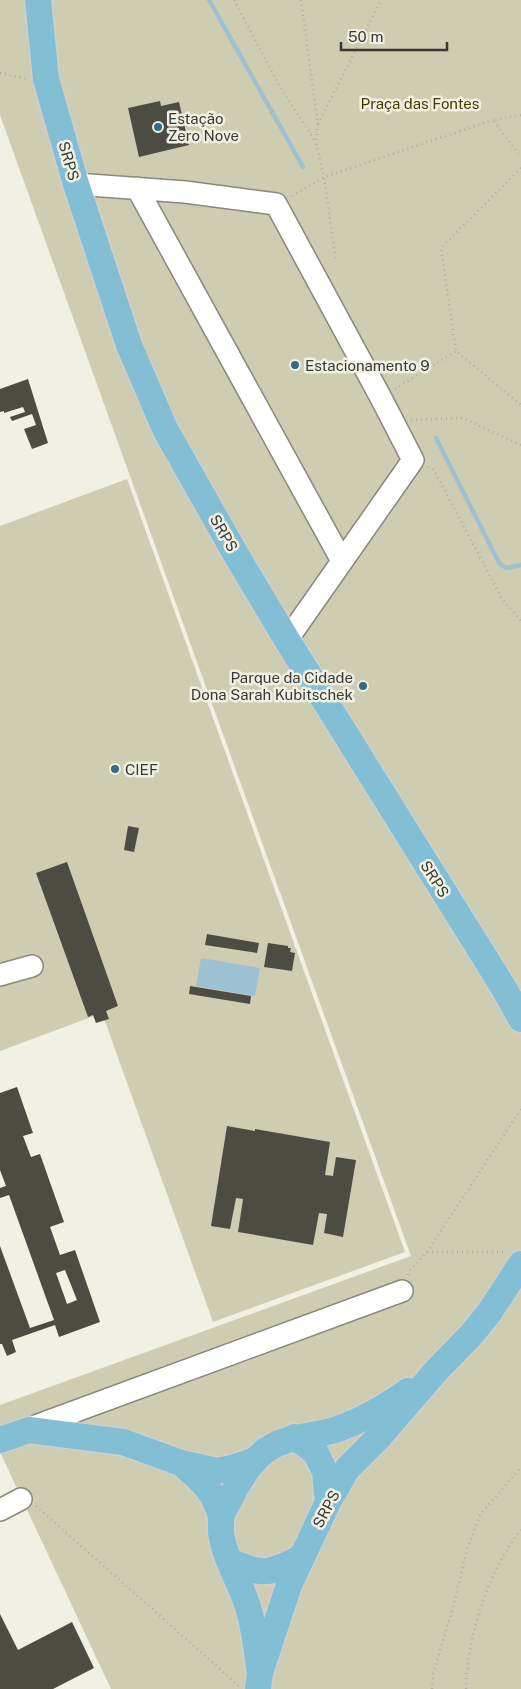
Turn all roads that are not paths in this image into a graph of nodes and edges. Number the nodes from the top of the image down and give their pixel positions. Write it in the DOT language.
graph roads {
  1 [pos="38,0"];
  2 [pos="76,184"];
  3 [pos="137,188"];
  4 [pos="342,561"];
  5 [pos="287,640"];
  6 [pos="32,966"];
  7 [pos="0,975"];
  8 [pos="521,1019"];
  9 [pos="517,1258"];
  10 [pos="402,1291"];
  11 [pos="436,1372"];
  12 [pos="29,1430"];
  13 [pos="295,1437"];
  14 [pos="0,1440"];
  15 [pos="255,1460"];
  16 [pos="181,1463"];
  17 [pos="21,1499"];
  18 [pos="328,1502"];
  19 [pos="0,1510"];
  20 [pos="222,1516"];
  21 [pos="300,1558"];
  22 [pos="230,1561"];
  23 [pos="254,1684"];
  1 -- 2 [label="main road, SRPS"];
  2 -- 3 [label="lane"];
  2 -- 5 [label="main road, SRPS"];
  3 -- 4 [label="lane"];
  3 -- 4 [label="lane"];
  4 -- 5 [label="lane"];
  5 -- 8 [label="main road, SRPS"];
  6 -- 7 [label="lane"];
  9 -- 11 [label="main road, SRPS"];
  10 -- 12 [label="lane"];
  11 -- 13 [label="main road, SRPS"];
  11 -- 18 [label="main road, SRPS"];
  12 -- 14 [label="main road, SRPS"];
  12 -- 16 [label="main road, SRPS"];
  13 -- 15 [label="main road, SRPS"];
  13 -- 18 [label="main road"];
  15 -- 16 [label="main road, SRPS"];
  15 -- 20 [label="main road, SRPS"];
  16 -- 20 [label="main road, SRPS"];
  17 -- 19 [label="lane"];
  18 -- 21 [label="main road, SRPS"];
  20 -- 22 [label="main road, SRPS"];
  21 -- 22 [label="main road"];
  21 -- 23 [label="main road, SRPS"];
  22 -- 23 [label="main road, SRPS"];
}
